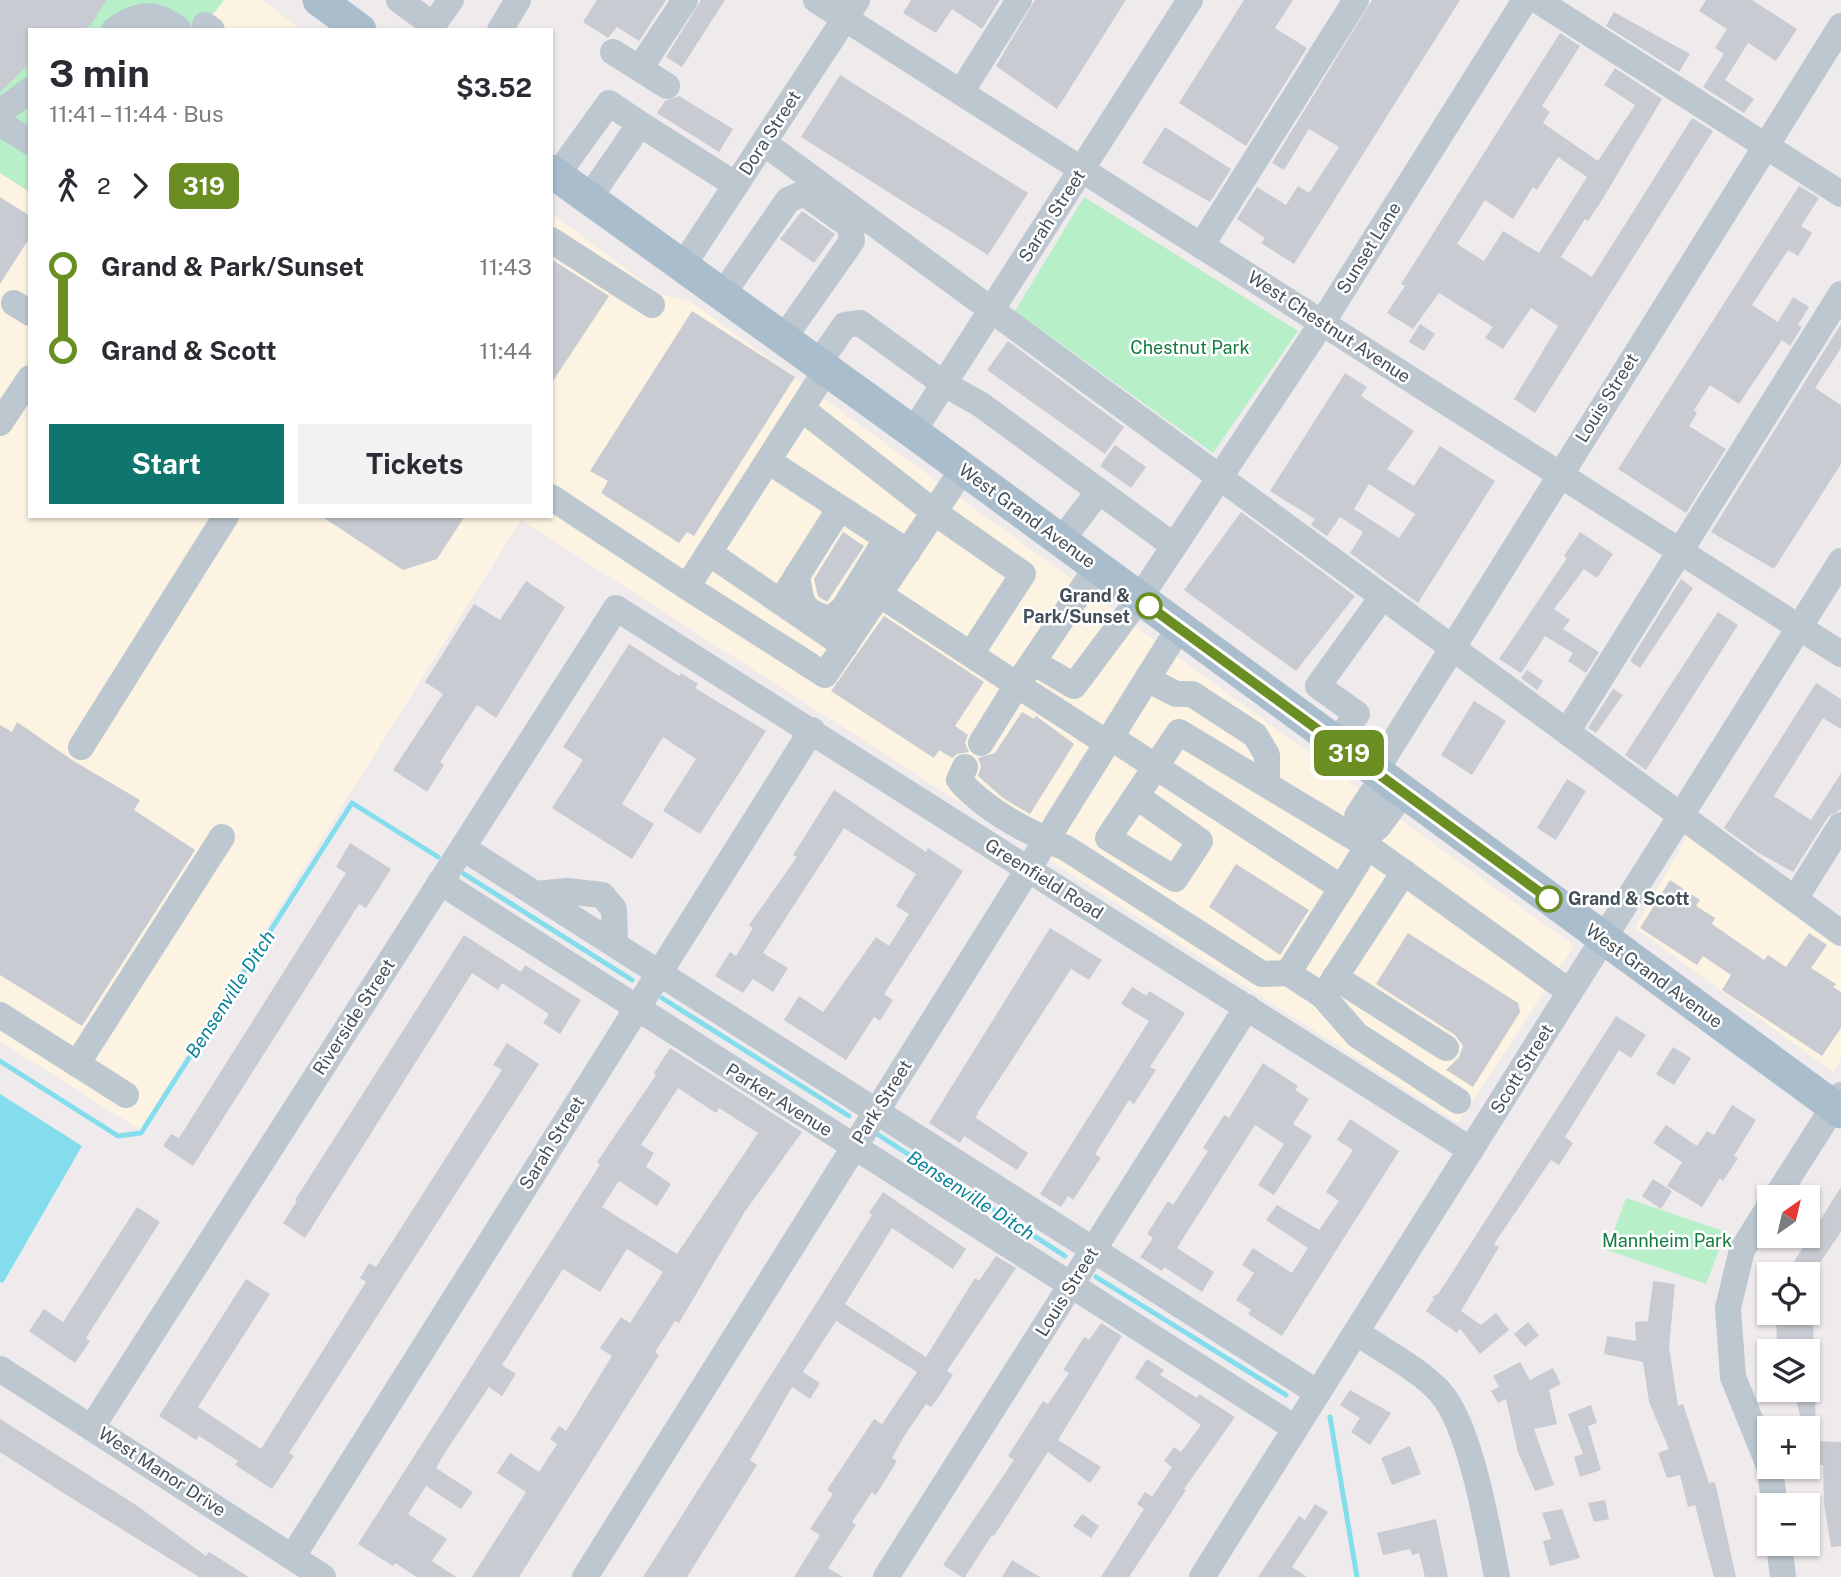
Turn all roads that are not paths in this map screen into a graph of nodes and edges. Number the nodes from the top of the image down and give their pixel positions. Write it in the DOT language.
graph roads {
  1 [pos="319,0"];
  2 [pos="399,0"];
  3 [pos="450,0"];
  4 [pos="518,0"];
  5 [pos="685,0"];
  6 [pos="816,0"];
  7 [pos="1018,0"];
  8 [pos="1190,0"];
  9 [pos="1356,0"];
  10 [pos="1525,0"];
  11 [pos="1537,0"];
  12 [pos="851,9"];
  13 [pos="1841,26"];
  14 [pos="117,28"];
  15 [pos="176,28"];
  16 [pos="357,28"];
  17 [pos="501,28"];
  18 [pos="614,52"];
  19 [pos="640,68"];
  20 [pos="667,86"];
  21 [pos="28,91"];
  22 [pos="961,92"];
  23 [pos="0,111"];
  24 [pos="0,123"];
  25 [pos="640,124"];
  26 [pos="28,141"];
  27 [pos="764,143"];
  28 [pos="1766,146"];
  29 [pos="1082,170"];
  30 [pos="554,173"];
  31 [pos="736,185"];
  32 [pos="1841,194"];
  33 [pos="589,198"];
  34 [pos="553,241"];
  35 [pos="1201,246"];
  36 [pos="682,267"];
  37 [pos="1841,294"];
  38 [pos="722,295"];
  39 [pos="652,305"];
  40 [pos="992,309"];
  41 [pos="1322,323"];
  42 [pos="783,339"];
  43 [pos="822,367"];
  44 [pos="28,381"];
  45 [pos="944,384"];
  46 [pos="802,409"];
  47 [pos="0,423"];
  48 [pos="914,432"];
  49 [pos="768,461"];
  50 [pos="963,469"];
  51 [pos="1560,475"];
  52 [pos="1220,477"];
  53 [pos="1099,491"];
  54 [pos="553,498"];
  55 [pos="840,508"];
  56 [pos="934,513"];
  57 [pos="225,518"];
  58 [pos="1061,541"];
  59 [pos="897,545"];
  60 [pos="1174,546"];
  61 [pos="1679,551"];
  62 [pos="709,553"];
  63 [pos="1841,561"];
  64 [pos="1097,568"];
  65 [pos="797,575"];
  66 [pos="687,587"];
  67 [pos="879,594"];
  68 [pos="1382,597"];
  69 [pos="1139,599"];
  70 [pos="780,603"];
  71 [pos="616,608"];
  72 [pos="1179,628"];
  73 [pos="1799,628"];
  74 [pos="845,646"];
  75 [pos="1451,648"];
  76 [pos="971,654"];
  77 [pos="1841,654"];
  78 [pos="1033,662"];
  79 [pos="1147,678"];
  80 [pos="1017,685"];
  81 [pos="812,730"];
  82 [pos="1567,732"];
  83 [pos="1109,740"];
  84 [pos="981,743"];
  85 [pos="1336,743"];
  86 [pos="81,747"];
  87 [pos="1155,766"];
  88 [pos="965,767"];
  89 [pos="1384,778"];
  90 [pos="1267,785"];
  91 [pos="1136,796"];
  92 [pos="1682,815"];
  93 [pos="1841,825"];
  94 [pos="222,837"];
  95 [pos="1046,840"];
  96 [pos="1364,843"];
  97 [pos="463,848"];
  98 [pos="1028,869"];
  99 [pos="1404,872"];
  100 [pos="440,882"];
  101 [pos="1342,888"];
  102 [pos="1795,899"];
  103 [pos="1841,933"];
  104 [pos="1604,939"];
  105 [pos="659,971"];
  106 [pos="1289,973"];
  107 [pos="1329,987"];
  108 [pos="1570,992"];
  109 [pos="1247,1007"];
  110 [pos="636,1009"];
  111 [pos="0,1015"];
  112 [pos="1357,1035"];
  113 [pos="1446,1048"];
  114 [pos="77,1064"];
  115 [pos="1336,1065"];
  116 [pos="126,1095"];
  117 [pos="1458,1101"];
  118 [pos="1839,1104"];
  119 [pos="877,1110"];
  120 [pos="854,1147"];
  121 [pos="1471,1150"];
  122 [pos="1784,1185"];
  123 [pos="1757,1226"];
  124 [pos="1095,1248"];
  125 [pos="1072,1284"];
  126 [pos="1356,1332"];
  127 [pos="0,1369"];
  128 [pos="1318,1392"];
  129 [pos="92,1427"];
  130 [pos="1295,1428"];
  131 [pos="1757,1436"];
  132 [pos="293,1556"];
  133 [pos="1780,1556"];
  134 [pos="323,1577"];
  135 [pos="585,1577"];
  136 [pos="887,1577"];
  137 [pos="1202,1577"];
  138 [pos="1497,1577"];
  139 [pos="1783,1577"];
  1 -- 16 [label="main road"];
  2 -- 3 [label="street"];
  4 -- 17 [label="street"];
  5 -- 19 [label="street"];
  6 -- 12 [label="street, West Chestnut Avenue"];
  7 -- 22 [label="street"];
  8 -- 29 [label="street, Sarah Street"];
  9 -- 35 [label="street"];
  10 -- 41 [label="street, Sunset Lane"];
  11 -- 28 [label="street"];
  12 -- 22 [label="street, West Chestnut Avenue"];
  12 -- 27 [label="street, Dora Street"];
  13 -- 28 [label="street, Louis Street"];
  14 -- 15 [label="street"];
  18 -- 19 [label="street"];
  19 -- 20 [label="street"];
  21 -- 23 [label="street"];
  22 -- 29 [label="street, West Chestnut Avenue"];
  24 -- 26 [label="street"];
  25 -- 30 [label="street"];
  25 -- 31 [label="street"];
  25 -- 33 [label="street"];
  27 -- 31 [label="street, Dora Street"];
  27 -- 40 [label="street"];
  28 -- 32 [label="street"];
  28 -- 51 [label="street, Louis Street"];
  29 -- 35 [label="street, West Chestnut Avenue"];
  29 -- 40 [label="street, Sarah Street"];
  30 -- 33 [label="main road, West Grand Avenue"];
  31 -- 36 [label="street, Dora Street"];
  33 -- 36 [label="main road, West Grand Avenue"];
  34 -- 39 [label="street"];
  35 -- 41 [label="street, West Chestnut Avenue"];
  36 -- 38 [label="main road, West Grand Avenue"];
  37 -- 61 [label="street"];
  38 -- 42 [label="main road, West Grand Avenue"];
  38 -- 42 [label="street"];
  40 -- 45 [label="street, Sarah Street"];
  40 -- 52 [label="street"];
  41 -- 51 [label="street, West Chestnut Avenue"];
  41 -- 52 [label="street, Sunset Lane"];
  42 -- 43 [label="main road, West Grand Avenue"];
  43 -- 45 [label="street"];
  43 -- 46 [label="street"];
  43 -- 48 [label="main road, West Grand Avenue"];
  44 -- 47 [label="street"];
  45 -- 48 [label="street, Sarah Street"];
  45 -- 53 [label="street"];
  46 -- 49 [label="street"];
  46 -- 56 [label="street"];
  48 -- 50 [label="main road, West Grand Avenue"];
  49 -- 55 [label="street"];
  49 -- 62 [label="street"];
  50 -- 56 [label="street"];
  50 -- 58 [label="main road, West Grand Avenue"];
  51 -- 61 [label="street, West Chestnut Avenue"];
  51 -- 75 [label="street, Louis Street"];
  52 -- 60 [label="street, Sunset Lane"];
  52 -- 68 [label="street"];
  53 -- 58 [label="street"];
  53 -- 60 [label="street"];
  54 -- 66 [label="street"];
  55 -- 59 [label="street"];
  55 -- 65 [label="street"];
  56 -- 59 [label="street"];
  56 -- 76 [label="street"];
  57 -- 86 [label="street"];
  58 -- 64 [label="main road, West Grand Avenue"];
  59 -- 65 [label="street"];
  59 -- 67 [label="street"];
  60 -- 69 [label="street, Sunset Lane"];
  61 -- 73 [label="street, West Chestnut Avenue"];
  61 -- 82 [label="street"];
  62 -- 66 [label="street"];
  62 -- 70 [label="street"];
  63 -- 73 [label="street, Scott Street"];
  64 -- 69 [label="main road, West Grand Avenue"];
  64 -- 78 [label="street"];
  65 -- 70 [label="street"];
  66 -- 74 [label="street"];
  67 -- 74 [label="street"];
  67 -- 76 [label="street"];
  68 -- 75 [label="street"];
  68 -- 85 [label="street"];
  69 -- 72 [label="main road, West Grand Avenue"];
  69 -- 78 [label="street, Sunset Lane"];
  70 -- 74 [label="street"];
  71 -- 81 [label="street, Greenfield Road"];
  71 -- 97 [label="street, Riverside Street"];
  72 -- 79 [label="street, Park Street"];
  72 -- 85 [label="main road, West Grand Avenue"];
  73 -- 77 [label="street, West Chestnut Avenue"];
  73 -- 92 [label="street, Scott Street"];
  75 -- 82 [label="street"];
  75 -- 89 [label="street, Louis Street"];
  76 -- 80 [label="street"];
  78 -- 80 [label="street"];
  79 -- 83 [label="street, Park Street"];
  79 -- 90 [label="street"];
  80 -- 83 [label="street"];
  80 -- 84 [label="street"];
  81 -- 98 [label="street, Greenfield Road"];
  81 -- 105 [label="street, Sarah Street"];
  82 -- 92 [label="street"];
  83 -- 87 [label="street"];
  83 -- 95 [label="street, Park Street"];
  85 -- 89 [label="main road, West Grand Avenue"];
  87 -- 90 [label="street"];
  87 -- 91 [label="street"];
  87 -- 101 [label="street"];
  88 -- 95 [label="street"];
  89 -- 96 [label="street, Louis Street"];
  89 -- 104 [label="main road, West Grand Avenue"];
  90 -- 96 [label="street"];
  91 -- 91 [label="street"];
  92 -- 102 [label="street"];
  92 -- 104 [label="street, Scott Street"];
  93 -- 102 [label="street"];
  94 -- 114 [label="street"];
  95 -- 98 [label="street, Park Street"];
  95 -- 106 [label="street"];
  96 -- 99 [label="street"];
  96 -- 101 [label="street, Louis Street"];
  97 -- 100 [label="street, Riverside Street"];
  97 -- 105 [label="street"];
  98 -- 109 [label="street, Greenfield Road"];
  98 -- 119 [label="street, Park Street"];
  99 -- 107 [label="street"];
  99 -- 108 [label="street"];
  100 -- 110 [label="street, Parker Avenue"];
  100 -- 129 [label="street, Riverside Street"];
  101 -- 106 [label="street, Louis Street"];
  102 -- 103 [label="street"];
  104 -- 108 [label="street, Scott Street"];
  104 -- 118 [label="main road, West Grand Avenue"];
  105 -- 110 [label="street, Sarah Street"];
  105 -- 119 [label="street"];
  106 -- 107 [label="street"];
  107 -- 112 [label="street"];
  107 -- 113 [label="street"];
  108 -- 121 [label="street, Scott Street"];
  109 -- 115 [label="street, Greenfield Road"];
  109 -- 124 [label="street, Louis Street"];
  110 -- 120 [label="street, Parker Avenue"];
  110 -- 132 [label="street, Sarah Street"];
  111 -- 114 [label="street"];
  112 -- 115 [label="street"];
  112 -- 117 [label="street"];
  114 -- 116 [label="street"];
  115 -- 121 [label="street, Greenfield Road"];
  118 -- 122 [label="street"];
  119 -- 120 [label="street, Park Street"];
  119 -- 124 [label="street"];
  120 -- 125 [label="street, Parker Avenue"];
  120 -- 135 [label="street, Park Street"];
  121 -- 126 [label="street, Scott Street"];
  123 -- 131 [label="street"];
  124 -- 125 [label="street, Louis Street"];
  124 -- 128 [label="street"];
  125 -- 130 [label="street, Parker Avenue"];
  125 -- 136 [label="street, Louis Street"];
  126 -- 128 [label="street, Scott Street"];
  126 -- 138 [label="street"];
  127 -- 129 [label="street, West Manor Drive"];
  128 -- 130 [label="street, Scott Street"];
  129 -- 132 [label="street, West Manor Drive"];
  130 -- 137 [label="street, Scott Street"];
  132 -- 134 [label="street, West Manor Drive"];
  133 -- 139 [label="street"];
}
